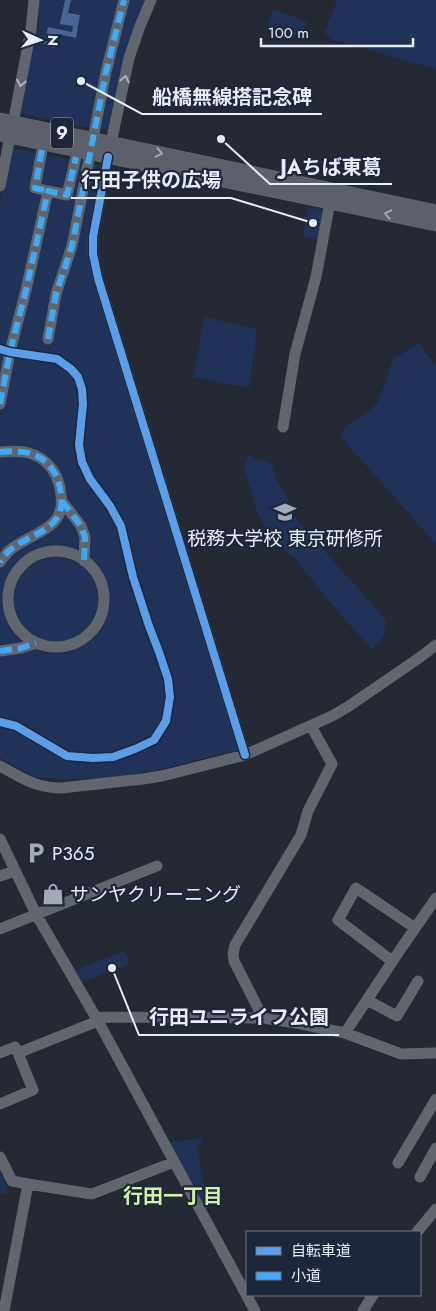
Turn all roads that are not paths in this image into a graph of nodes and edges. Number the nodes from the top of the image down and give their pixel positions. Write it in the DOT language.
graph roads {
  1 [pos="34,0"];
  2 [pos="124,0"];
  3 [pos="151,0"];
  4 [pos="6,128"];
  5 [pos="42,150"];
  6 [pos="110,150"];
  7 [pos="76,157"];
  8 [pos="0,186"];
  9 [pos="48,191"];
  10 [pos="330,202"];
  11 [pos="436,212"];
  12 [pos="436,224"];
  13 [pos="48,339"];
  14 [pos="0,404"];
  15 [pos="282,427"];
  16 [pos="0,452"];
  17 [pos="62,501"];
  18 [pos="84,561"];
  19 [pos="0,562"];
  20 [pos="36,643"];
  21 [pos="436,645"];
  22 [pos="0,650"];
  23 [pos="310,726"];
  24 [pos="245,755"];
  25 [pos="0,766"];
  26 [pos="0,839"];
  27 [pos="157,866"];
  28 [pos="15,871"];
  29 [pos="0,876"];
  30 [pos="436,898"];
  31 [pos="36,914"];
  32 [pos="415,928"];
  33 [pos="0,929"];
  34 [pos="392,961"];
  35 [pos="418,981"];
  36 [pos="367,1000"];
  37 [pos="263,1018"];
  38 [pos="96,1019"];
  39 [pos="345,1033"];
  40 [pos="436,1052"];
  41 [pos="0,1053"];
  42 [pos="18,1054"];
  43 [pos="436,1099"];
  44 [pos="0,1104"];
  45 [pos="436,1148"];
  46 [pos="0,1157"];
  47 [pos="174,1162"];
  48 [pos="398,1163"];
  49 [pos="420,1178"];
  50 [pos="28,1184"];
  51 [pos="436,1209"];
  52 [pos="418,1231"];
  53 [pos="246,1294"];
  54 [pos="247,1296"];
  55 [pos="372,1296"];
  56 [pos="4,1311"];
  57 [pos="255,1311"];
  58 [pos="363,1311"];
  1 -- 4 [label="street, one-way"];
  2 -- 13 [label="street"];
  6 -- 3 [label="street, one-way"];
  4 -- 6 [label="main road, 9"];
  4 -- 8 [label="street"];
  5 -- 9 [label="street"];
  6 -- 10 [label="main road, 9"];
  6 -- 11 [label="main road, 9, one-way"];
  6 -- 24 [label="street"];
  7 -- 9 [label="street"];
  9 -- 14 [label="street"];
  12 -- 10 [label="main road, 9, one-way"];
  10 -- 15 [label="street"];
  16 -- 17 [label="street"];
  17 -- 18 [label="street"];
  17 -- 19 [label="street"];
  18 -- 20 [label="street"];
  18 -- 20 [label="street"];
  20 -- 22 [label="street"];
  21 -- 23 [label="street"];
  23 -- 24 [label="street"];
  23 -- 37 [label="street"];
  24 -- 25 [label="street"];
  26 -- 28 [label="street"];
  27 -- 31 [label="street"];
  28 -- 29 [label="street"];
  28 -- 31 [label="street"];
  30 -- 32 [label="street"];
  31 -- 33 [label="street"];
  31 -- 38 [label="street"];
  32 -- 34 [label="street"];
  32 -- 34 [label="street"];
  34 -- 36 [label="street"];
  35 -- 36 [label="street"];
  36 -- 39 [label="street"];
  37 -- 38 [label="street"];
  37 -- 39 [label="street"];
  38 -- 42 [label="street"];
  38 -- 47 [label="street"];
  39 -- 40 [label="street"];
  41 -- 42 [label="street"];
  42 -- 44 [label="street"];
  43 -- 48 [label="street"];
  45 -- 49 [label="street"];
  46 -- 50 [label="street"];
  47 -- 50 [label="street"];
  47 -- 53 [label="street"];
  50 -- 56 [label="street"];
  51 -- 52 [label="street"];
  54 -- 57 [label="street"];
  55 -- 58 [label="street"];
}
